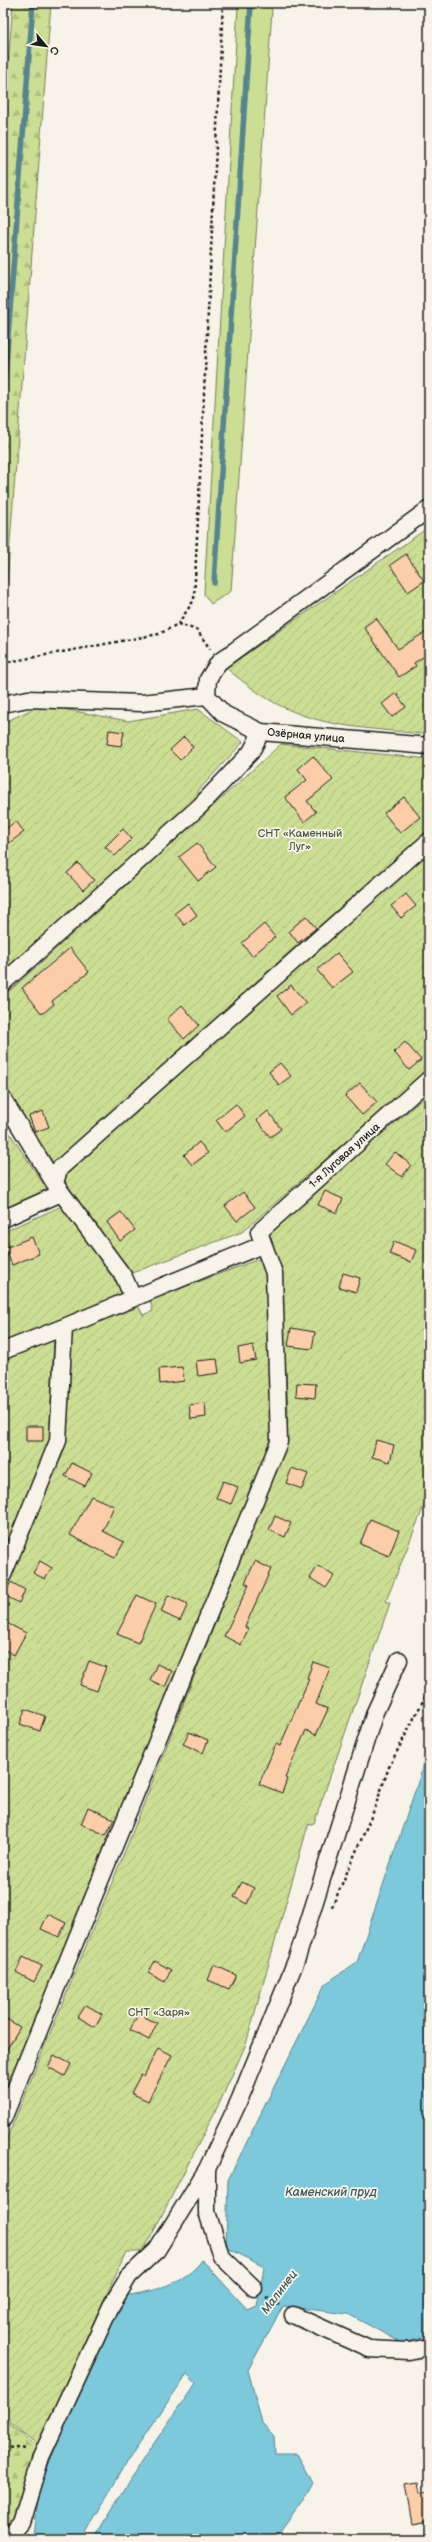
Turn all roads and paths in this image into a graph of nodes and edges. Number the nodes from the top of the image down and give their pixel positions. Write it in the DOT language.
graph roads {
  1 [pos="223,3"];
  2 [pos="429,509"];
  3 [pos="178,624"];
  4 [pos="3,662"];
  5 [pos="219,662"];
  6 [pos="207,696"];
  7 [pos="3,704"];
  8 [pos="261,732"];
  9 [pos="429,746"];
  10 [pos="429,840"];
  11 [pos="3,983"];
  12 [pos="429,1078"];
  13 [pos="3,1098"];
  14 [pos="58,1188"];
  15 [pos="3,1219"];
  16 [pos="260,1239"];
  17 [pos="133,1298"];
  18 [pos="64,1327"];
  19 [pos="3,1351"];
  20 [pos="3,1575"];
  21 [pos="399,1660"];
  22 [pos="3,2119"];
  23 [pos="207,2169"];
  24 [pos="254,2288"];
  25 [pos="293,2315"];
  26 [pos="429,2346"];
  27 [pos="3,2447"];
  28 [pos="45,2448"];
  29 [pos="8,2539"];
  1 -- 3 [label="path"];
  2 -- 5 [label="street"];
  3 -- 4 [label="path"];
  3 -- 5 [label="path"];
  5 -- 6 [label="street"];
  6 -- 7 [label="street"];
  6 -- 8 [label="street, Озёрная улица"];
  8 -- 9 [label="street, Озёрная улица"];
  8 -- 11 [label="street"];
  10 -- 14 [label="street"];
  12 -- 16 [label="street, 1-я Луговая улица"];
  13 -- 14 [label="street"];
  14 -- 15 [label="street"];
  14 -- 17 [label="street"];
  16 -- 17 [label="street, 1-я Луговая улица"];
  16 -- 22 [label="street"];
  17 -- 18 [label="street, 1-я Луговая улица"];
  18 -- 19 [label="street, 1-я Луговая улица"];
  18 -- 20 [label="street"];
  21 -- 23 [label="street"];
  23 -- 24 [label="street"];
  23 -- 28 [label="street"];
  24 -- 25 [label="path"];
  25 -- 26 [label="street"];
  27 -- 28 [label="path"];
  28 -- 29 [label="street"];
}
